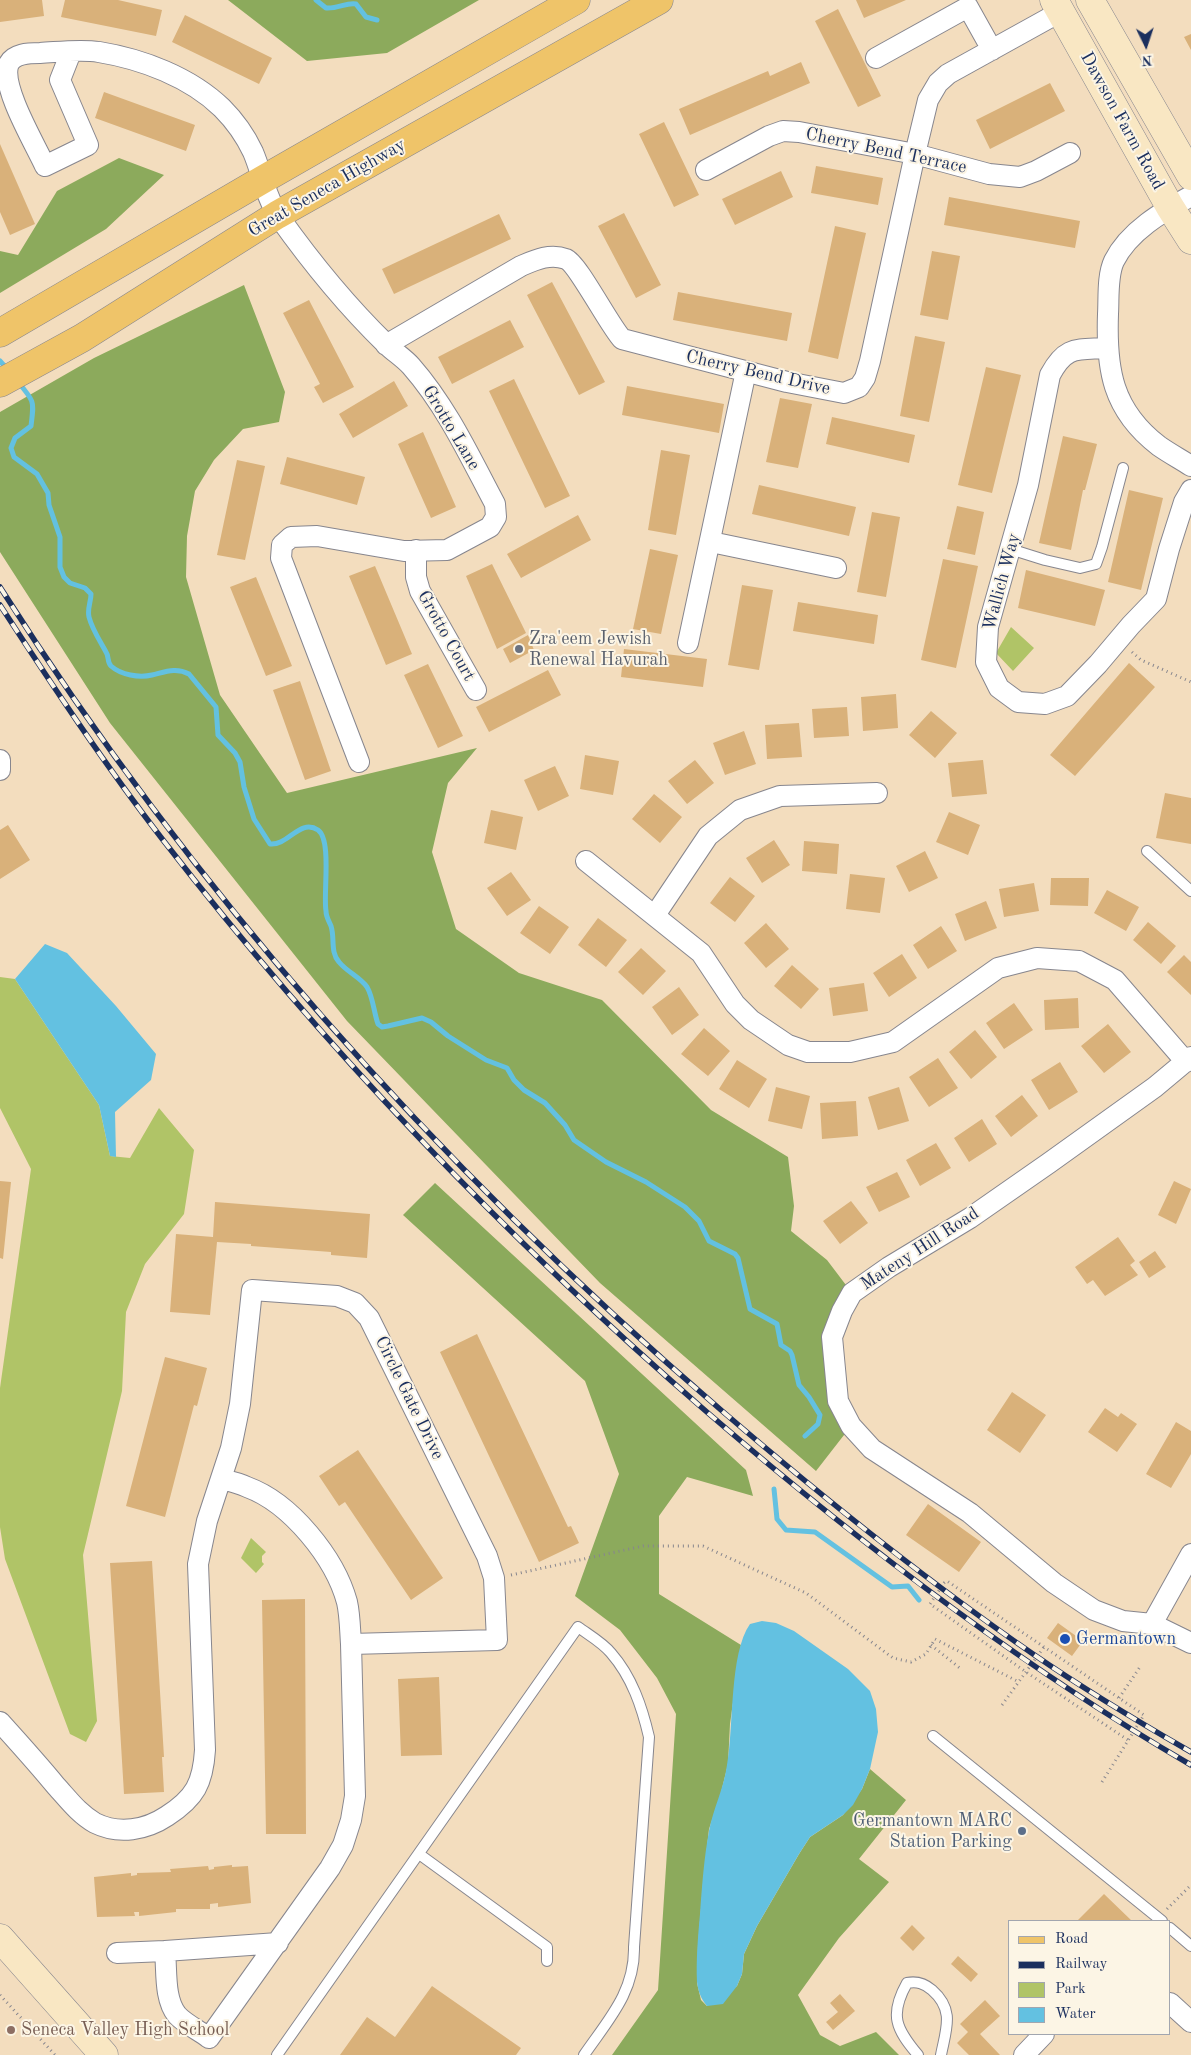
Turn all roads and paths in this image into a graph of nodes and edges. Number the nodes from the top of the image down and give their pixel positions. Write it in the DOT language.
graph roads {
  1 [pos="576,0"];
  2 [pos="659,0"];
  3 [pos="1090,0"];
  4 [pos="1057,6"];
  5 [pos="992,50"];
  6 [pos="71,52"];
  7 [pos="876,58"];
  8 [pos="1070,153"];
  9 [pos="915,154"];
  10 [pos="706,170"];
  11 [pos="1191,176"];
  12 [pos="262,180"];
  13 [pos="1181,202"];
  14 [pos="277,214"];
  15 [pos="1191,240"];
  16 [pos="0,333"];
  17 [pos="386,345"];
  18 [pos="1107,348"];
  19 [pos="746,371"];
  20 [pos="0,383"];
  21 [pos="1191,466"];
  22 [pos="1123,468"];
  23 [pos="1191,490"];
  24 [pos="711,542"];
  25 [pos="1010,548"];
  26 [pos="416,550"];
  27 [pos="836,568"];
  28 [pos="1118,640"];
  29 [pos="688,643"];
  30 [pos="1191,682"];
  31 [pos="476,690"];
  32 [pos="0,760"];
  33 [pos="360,762"];
  34 [pos="0,770"];
  35 [pos="877,793"];
  36 [pos="1147,851"];
  37 [pos="586,860"];
  38 [pos="1191,891"];
  39 [pos="655,915"];
  40 [pos="1189,1060"];
  41 [pos="222,1479"];
  42 [pos="1191,1554"];
  43 [pos="494,1578"];
  44 [pos="1152,1624"];
  45 [pos="1191,1643"];
  46 [pos="351,1644"];
  47 [pos="932,1645"];
  48 [pos="1044,1646"];
  49 [pos="1140,1666"];
  50 [pos="961,1669"];
  51 [pos="1026,1672"];
  52 [pos="1019,1682"];
  53 [pos="1119,1698"];
  54 [pos="1002,1705"];
  55 [pos="0,1722"];
  56 [pos="932,1736"];
  57 [pos="1128,1740"];
  58 [pos="1102,1782"];
  59 [pos="419,1854"];
  60 [pos="1191,1885"];
  61 [pos="1158,1920"];
  62 [pos="1171,1929"];
  63 [pos="0,1938"];
  64 [pos="278,1943"];
  65 [pos="1191,1946"];
  66 [pos="165,1951"];
  67 [pos="117,1953"];
  68 [pos="547,1961"];
  69 [pos="0,1995"];
  70 [pos="1171,2004"];
  71 [pos="1191,2022"];
  72 [pos="1043,2035"];
  73 [pos="55,2055"];
  74 [pos="104,2055"];
  75 [pos="277,2055"];
  76 [pos="584,2055"];
  77 [pos="918,2055"];
  78 [pos="941,2055"];
  79 [pos="1024,2055"];
  1 -- 12 [label="main road"];
  2 -- 14 [label="main road, Great Seneca Highway"];
  3 -- 11 [label="street, Dawson Farm Road"];
  4 -- 5 [label="street, Cherry Bend Drive"];
  4 -- 13 [label="street, Dawson Farm Road"];
  5 -- 7 [label="street"];
  5 -- 9 [label="street, Cherry Bend Drive"];
  6 -- 6 [label="street, Grotto Lane"];
  6 -- 12 [label="street, Grotto Lane"];
  8 -- 9 [label="street, Cherry Bend Terrace"];
  9 -- 10 [label="street, Cherry Bend Terrace"];
  9 -- 19 [label="street, Cherry Bend Drive"];
  12 -- 14 [label="street, Grotto Lane"];
  12 -- 16 [label="main road"];
  13 -- 15 [label="street, Dawson Farm Road"];
  13 -- 18 [label="street"];
  14 -- 17 [label="street, Grotto Lane"];
  14 -- 20 [label="main road, Great Seneca Highway"];
  17 -- 19 [label="street, Cherry Bend Drive"];
  17 -- 26 [label="street, Grotto Lane"];
  18 -- 21 [label="street"];
  18 -- 25 [label="street, Wallich Way"];
  19 -- 24 [label="street"];
  22 -- 25 [label="lane"];
  23 -- 28 [label="street, Wallich Way"];
  24 -- 27 [label="street"];
  24 -- 29 [label="street"];
  25 -- 28 [label="street, Wallich Way"];
  26 -- 31 [label="street, Grotto Court"];
  26 -- 33 [label="street, Grotto Lane"];
  28 -- 30 [label="path"];
  32 -- 34 [label="street"];
  35 -- 39 [label="street"];
  36 -- 38 [label="lane"];
  37 -- 39 [label="street"];
  39 -- 40 [label="street"];
  40 -- 44 [label="street, Mateny Hill Road"];
  41 -- 43 [label="street, Circle Gate Drive"];
  41 -- 46 [label="street"];
  41 -- 55 [label="street, Circle Gate Drive"];
  42 -- 44 [label="street"];
  43 -- 46 [label="street, Circle Gate Drive"];
  43 -- 47 [label="path"];
  44 -- 45 [label="street, Mateny Hill Road"];
  46 -- 64 [label="street"];
  47 -- 50 [label="path"];
  47 -- 52 [label="path"];
  48 -- 51 [label="path"];
  48 -- 51 [label="path"];
  48 -- 53 [label="path"];
  49 -- 53 [label="path"];
  51 -- 52 [label="path"];
  51 -- 57 [label="path"];
  52 -- 54 [label="path"];
  53 -- 57 [label="path"];
  56 -- 61 [label="lane"];
  57 -- 58 [label="path"];
  59 -- 68 [label="lane"];
  59 -- 75 [label="lane"];
  59 -- 76 [label="lane"];
  60 -- 61 [label="path"];
  62 -- 65 [label="lane"];
  63 -- 74 [label="street"];
  64 -- 66 [label="street"];
  64 -- 66 [label="street"];
  66 -- 67 [label="street"];
  69 -- 73 [label="path"];
  70 -- 71 [label="street"];
  72 -- 79 [label="street"];
  77 -- 78 [label="lane"];
}
